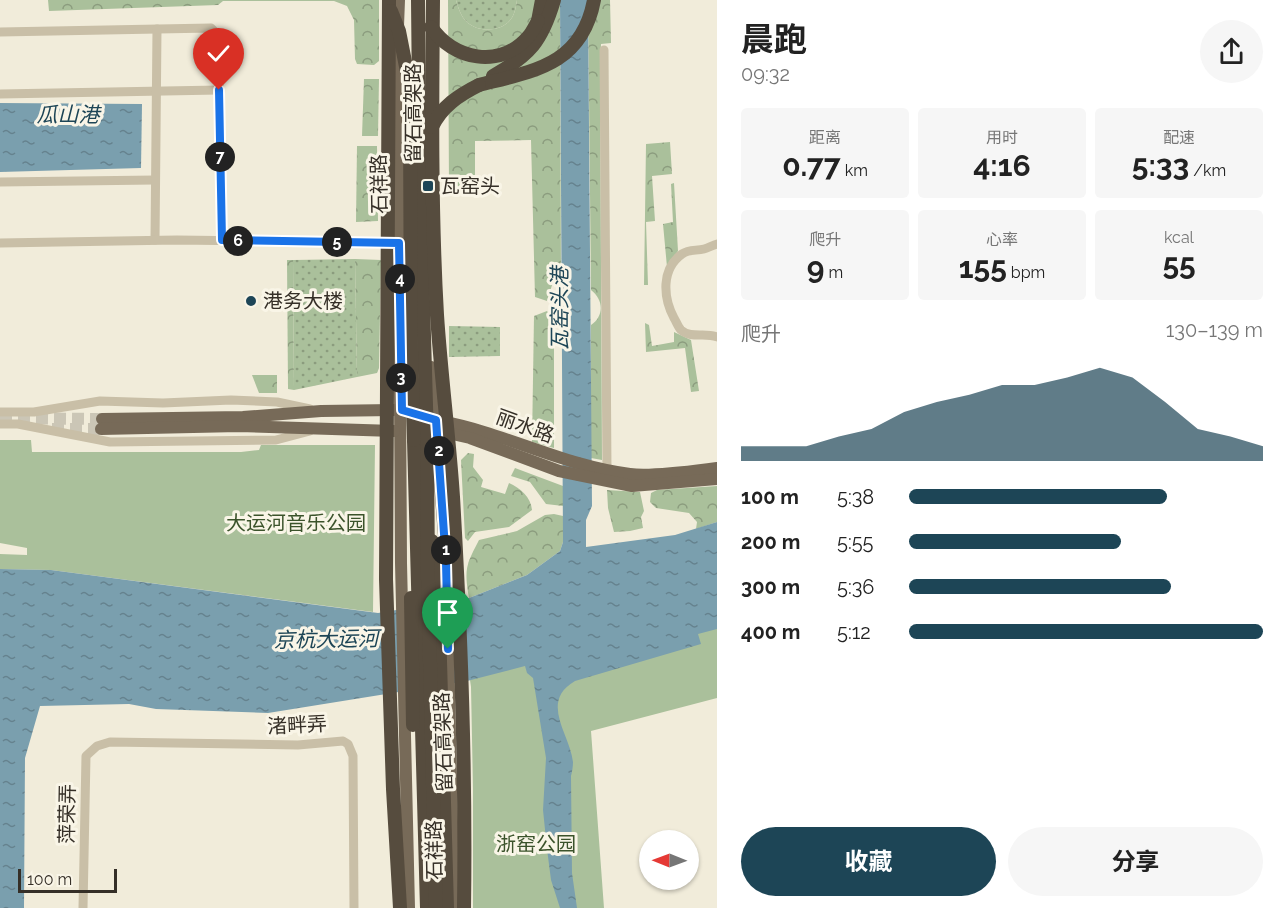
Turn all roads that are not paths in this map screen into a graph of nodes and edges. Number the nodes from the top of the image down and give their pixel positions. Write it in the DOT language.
graph roads {
  1 [pos="383,0"];
  2 [pos="389,0"];
  3 [pos="399,0"];
  4 [pos="409,0"];
  5 [pos="420,0"];
  6 [pos="433,0"];
  7 [pos="542,0"];
  8 [pos="554,0"];
  9 [pos="594,0"];
  10 [pos="157,29"];
  11 [pos="0,32"];
  12 [pos="604,50"];
  13 [pos="479,85"];
  14 [pos="410,87"];
  15 [pos="219,90"];
  16 [pos="156,92"];
  17 [pos="0,94"];
  18 [pos="155,180"];
  19 [pos="0,182"];
  20 [pos="420,197"];
  21 [pos="155,240"];
  22 [pos="222,240"];
  23 [pos="0,243"];
  24 [pos="399,243"];
  25 [pos="717,244"];
  26 [pos="717,337"];
  27 [pos="402,410"];
  28 [pos="321,411"];
  29 [pos="0,412"];
  30 [pos="0,424"];
  31 [pos="437,426"];
  32 [pos="320,428"];
  33 [pos="401,431"];
  34 [pos="717,468"];
  35 [pos="607,470"];
  36 [pos="594,473"];
  37 [pos="717,479"];
  38 [pos="415,494"];
  39 [pos="428,507"];
  40 [pos="86,756"];
  41 [pos="83,908"];
  42 [pos="354,908"];
  43 [pos="400,908"];
  44 [pos="409,908"];
  45 [pos="419,908"];
  46 [pos="427,908"];
  47 [pos="436,908"];
  48 [pos="447,908"];
  49 [pos="454,908"];
  50 [pos="464,908"];
  1 -- 14 [label="highway, bridge"];
  2 -- 43 [label="highway, 留石高架路, bridge"];
  3 -- 24 [label="main road, 石祥路"];
  4 -- 14 [label="highway, 留石高架路, bridge"];
  5 -- 7 [label="highway, bridge"];
  5 -- 20 [label="highway, 留石高架路, bridge"];
  5 -- 31 [label="main road, 石祥路"];
  6 -- 50 [label="highway, 留石高架路, bridge"];
  8 -- 13 [label="highway"];
  9 -- 13 [label="highway"];
  10 -- 11 [label="street"];
  10 -- 15 [label="street"];
  10 -- 16 [label="street"];
  12 -- 35 [label="street"];
  13 -- 20 [label="highway, bridge"];
  14 -- 38 [label="highway, 留石高架路, bridge"];
  15 -- 16 [label="street"];
  15 -- 22 [label="street"];
  16 -- 17 [label="street"];
  16 -- 18 [label="street"];
  18 -- 19 [label="street"];
  18 -- 21 [label="street"];
  20 -- 39 [label="highway, 留石高架路, bridge"];
  21 -- 22 [label="street"];
  21 -- 23 [label="street"];
  22 -- 24 [label="street"];
  24 -- 27 [label="main road, 石祥路"];
  25 -- 26 [label="street"];
  27 -- 28 [label="main road, 丽水路"];
  27 -- 31 [label="main road, 丽水路"];
  27 -- 33 [label="main road, 石祥路"];
  28 -- 29 [label="street, 丽水路"];
  28 -- 32 [label="main road, 丽水路"];
  30 -- 32 [label="street, 丽水路"];
  31 -- 33 [label="main road, 丽水路"];
  31 -- 36 [label="main road, 丽水路"];
  31 -- 49 [label="main road, 石祥路"];
  32 -- 33 [label="main road, 丽水路"];
  33 -- 44 [label="main road, 石祥路"];
  34 -- 35 [label="main road, 丽水路"];
  35 -- 36 [label="main road, 丽水路"];
  36 -- 37 [label="main road, 丽水路"];
  38 -- 45 [label="highway"];
  38 -- 46 [label="highway, 留石高架路"];
  39 -- 47 [label="highway, 留石高架路, bridge"];
  39 -- 48 [label="highway, bridge"];
  40 -- 41 [label="street, 萍荣弄"];
  40 -- 42 [label="street, 渚畔弄"];
}
